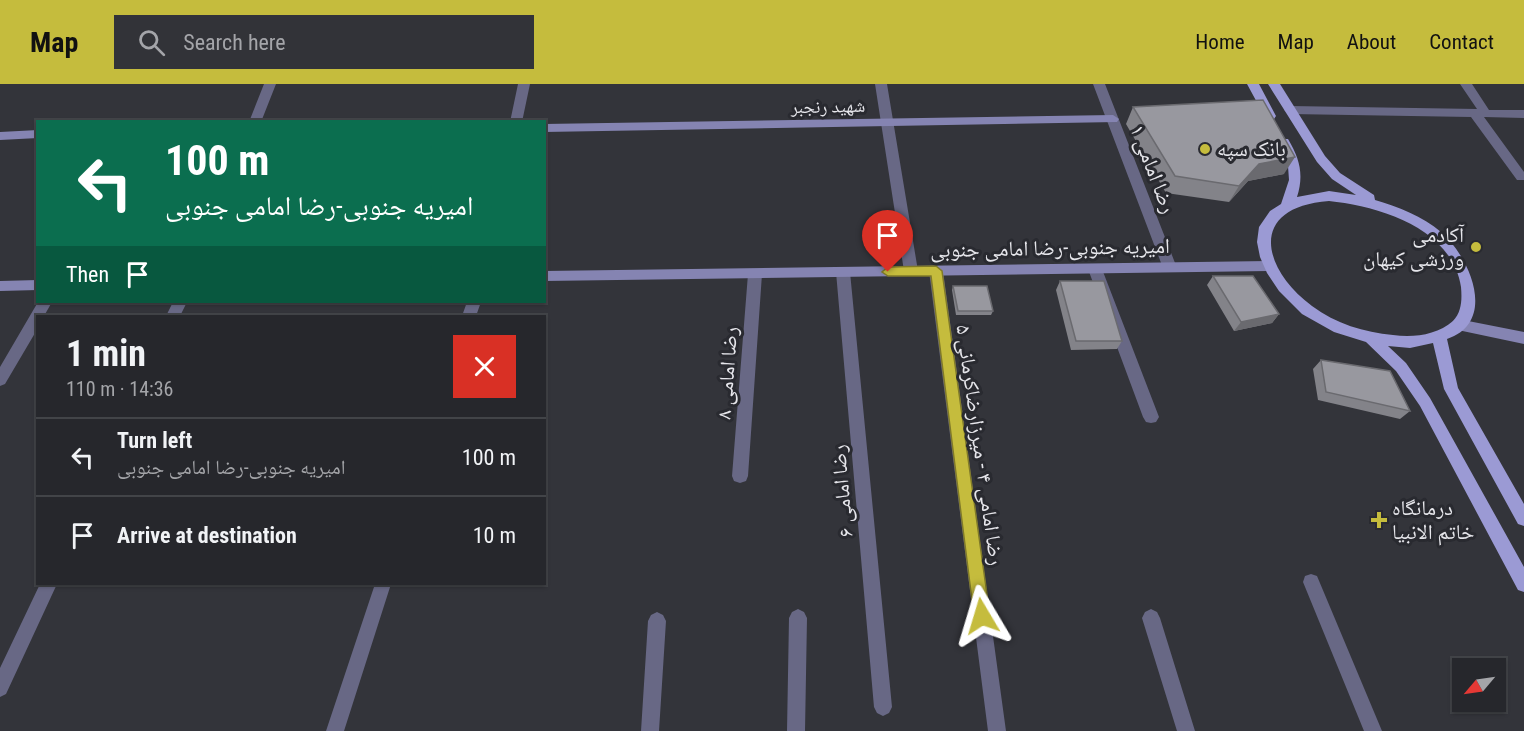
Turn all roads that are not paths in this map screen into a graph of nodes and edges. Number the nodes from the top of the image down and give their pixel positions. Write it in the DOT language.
graph roads {
  1 [pos="270,84"];
  2 [pos="524,84"];
  3 [pos="881,84"];
  4 [pos="1099,84"];
  5 [pos="1253,84"];
  6 [pos="1275,84"];
  7 [pos="1466,84"];
  8 [pos="1290,110"];
  9 [pos="1481,114"];
  10 [pos="1524,114"];
  11 [pos="1118,118"];
  12 [pos="256,120"];
  13 [pos="516,120"];
  14 [pos="887,124"];
  15 [pos="546,128"];
  16 [pos="36,135"];
  17 [pos="0,136"];
  18 [pos="1521,177"];
  19 [pos="1287,205"];
  20 [pos="1380,205"];
  21 [pos="1269,266"];
  22 [pos="1170,268"];
  23 [pos="1095,269"];
  24 [pos="936,271"];
  25 [pos="843,272"];
  26 [pos="911,272"];
  27 [pos="755,274"];
  28 [pos="546,276"];
  29 [pos="36,285"];
  30 [pos="0,286"];
  31 [pos="36,318"];
  32 [pos="1458,325"];
  33 [pos="1439,337"];
  34 [pos="1524,338"];
  35 [pos="1371,339"];
  36 [pos="0,380"];
  37 [pos="1151,417"];
  38 [pos="740,476"];
  39 [pos="1524,519"];
  40 [pos="1311,582"];
  41 [pos="1524,584"];
  42 [pos="49,585"];
  43 [pos="383,585"];
  44 [pos="798,618"];
  45 [pos="1151,618"];
  46 [pos="657,621"];
  47 [pos="0,688"];
  48 [pos="883,707"];
  49 [pos="335,731"];
  50 [pos="650,731"];
  51 [pos="796,731"];
  52 [pos="997,731"];
  53 [pos="1186,731"];
  54 [pos="1373,731"];
  1 -- 12 [label="street"];
  2 -- 13 [label="street"];
  3 -- 14 [label="street"];
  4 -- 11 [label="street, رضا امامی ۱"];
  5 -- 19 [label="main road"];
  6 -- 8 [label="main road"];
  7 -- 9 [label="street"];
  8 -- 9 [label="street"];
  8 -- 20 [label="main road"];
  9 -- 10 [label="street"];
  9 -- 18 [label="street"];
  11 -- 14 [label="main road, شهید رنجبر"];
  11 -- 22 [label="street, رضا امامی ۱"];
  14 -- 15 [label="main road, شهید رنجبر"];
  14 -- 26 [label="street"];
  16 -- 17 [label="main road"];
  19 -- 20 [label="main road"];
  19 -- 21 [label="main road"];
  20 -- 32 [label="main road"];
  21 -- 22 [label="main road, امیریه جنوبی-رضا امامی جنوبی"];
  21 -- 35 [label="main road"];
  22 -- 23 [label="main road, امیریه جنوبی-رضا امامی جنوبی"];
  23 -- 24 [label="main road, امیریه جنوبی-رضا امامی جنوبی"];
  23 -- 37 [label="street"];
  24 -- 26 [label="main road, امیریه جنوبی-رضا امامی جنوبی"];
  24 -- 52 [label="street, رضا امامی ۴ - میرزارضاکرمانی ۵"];
  25 -- 26 [label="main road, امیریه جنوبی-رضا امامی جنوبی"];
  25 -- 27 [label="main road, امیریه جنوبی-رضا امامی جنوبی"];
  25 -- 48 [label="street, رضا امامی ۶"];
  27 -- 28 [label="main road, امیریه جنوبی-رضا امامی جنوبی"];
  27 -- 38 [label="street, رضا امامی ۸"];
  29 -- 30 [label="main road"];
  31 -- 36 [label="street"];
  32 -- 33 [label="main road"];
  32 -- 34 [label="main road"];
  33 -- 35 [label="main road"];
  33 -- 39 [label="main road"];
  35 -- 41 [label="main road"];
  40 -- 54 [label="street"];
  42 -- 47 [label="street"];
  43 -- 49 [label="street"];
  44 -- 51 [label="street"];
  45 -- 53 [label="street"];
  46 -- 50 [label="street"];
}
